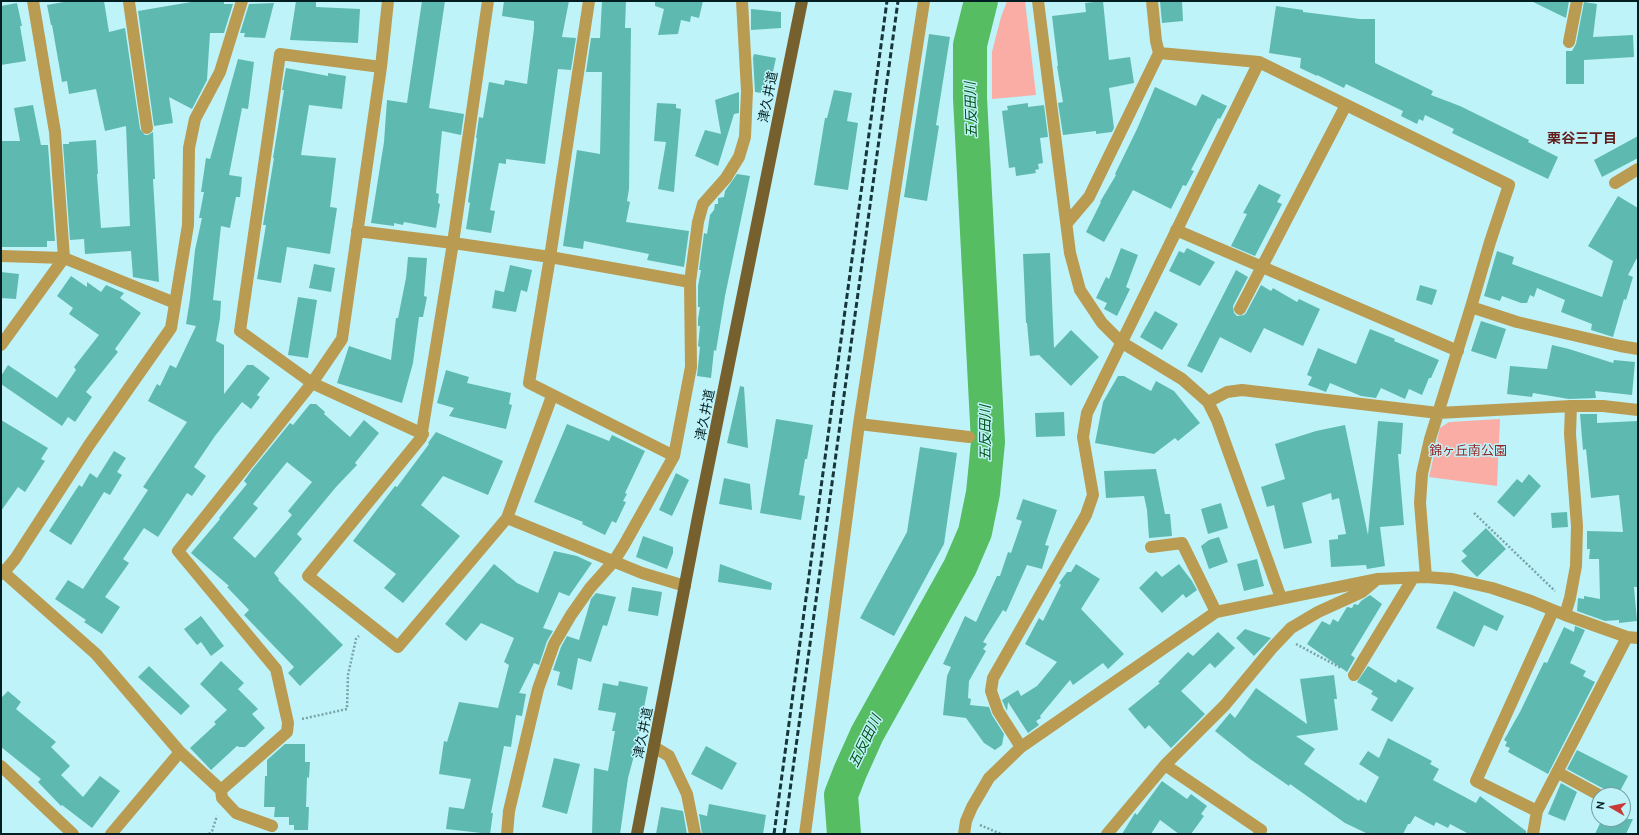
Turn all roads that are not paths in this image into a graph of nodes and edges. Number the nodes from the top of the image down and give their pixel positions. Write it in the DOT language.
graph roads {
  1 [pos="34,1"];
  2 [pos="129,1"];
  3 [pos="242,1"];
  4 [pos="388,1"];
  5 [pos="488,1"];
  6 [pos="588,1"];
  7 [pos="742,1"];
  8 [pos="802,1"];
  9 [pos="924,1"];
  10 [pos="1038,1"];
  11 [pos="1152,1"];
  12 [pos="1577,1"];
  13 [pos="1569,42"];
  14 [pos="1159,53"];
  15 [pos="1259,62"];
  16 [pos="381,67"];
  17 [pos="1346,105"];
  18 [pos="147,128"];
  19 [pos="1638,169"];
  20 [pos="1615,183"];
  21 [pos="1067,223"];
  22 [pos="1176,230"];
  23 [pos="357,231"];
  24 [pos="453,243"];
  25 [pos="1,256"];
  26 [pos="550,257"];
  27 [pos="64,258"];
  28 [pos="1262,268"];
  29 [pos="690,282"];
  30 [pos="175,304"];
  31 [pos="1471,307"];
  32 [pos="1240,309"];
  33 [pos="1121,342"];
  34 [pos="1,345"];
  35 [pos="1638,348"];
  36 [pos="1458,351"];
  37 [pos="312,382"];
  38 [pos="552,396"];
  39 [pos="1208,402"];
  40 [pos="1570,406"];
  41 [pos="1638,410"];
  42 [pos="1438,413"];
  43 [pos="859,424"];
  44 [pos="423,434"];
  45 [pos="969,437"];
  46 [pos="674,456"];
  47 [pos="507,518"];
  48 [pos="1151,547"];
  49 [pos="614,561"];
  50 [pos="2,572"];
  51 [pos="1420,578"];
  52 [pos="1378,579"];
  53 [pos="685,586"];
  54 [pos="1281,598"];
  55 [pos="1567,609"];
  56 [pos="1553,610"];
  57 [pos="1216,612"];
  58 [pos="1633,637"];
  59 [pos="1354,675"];
  60 [pos="654,747"];
  61 [pos="1021,747"];
  62 [pos="180,752"];
  63 [pos="1165,764"];
  64 [pos="1,766"];
  65 [pos="1557,772"];
  66 [pos="221,790"];
  67 [pos="1591,791"];
  68 [pos="1537,811"];
  69 [pos="272,826"];
  70 [pos="73,834"];
  71 [pos="111,834"];
  72 [pos="506,834"];
  73 [pos="637,834"];
  74 [pos="695,834"];
  75 [pos="805,834"];
  76 [pos="964,834"];
  77 [pos="1107,834"];
  78 [pos="1259,834"];
  79 [pos="1533,834"];
  1 -- 27 [label="street"];
  2 -- 18 [label="street"];
  3 -- 30 [label="street"];
  4 -- 16 [label="street"];
  5 -- 24 [label="street"];
  6 -- 26 [label="street"];
  7 -- 29 [label="street"];
  8 -- 53 [label="main road, 津久井道"];
  9 -- 43 [label="street"];
  10 -- 21 [label="street"];
  11 -- 14 [label="street"];
  12 -- 13 [label="street"];
  14 -- 15 [label="street"];
  14 -- 21 [label="street"];
  15 -- 17 [label="street"];
  15 -- 22 [label="street"];
  16 -- 23 [label="street"];
  16 -- 37 [label="street"];
  17 -- 28 [label="street"];
  17 -- 31 [label="street"];
  19 -- 20 [label="street"];
  21 -- 33 [label="street"];
  22 -- 28 [label="street"];
  22 -- 33 [label="street"];
  23 -- 24 [label="street"];
  23 -- 37 [label="street"];
  24 -- 26 [label="street"];
  24 -- 44 [label="street"];
  25 -- 27 [label="street"];
  26 -- 29 [label="street"];
  26 -- 38 [label="street"];
  27 -- 30 [label="street"];
  27 -- 34 [label="street"];
  28 -- 32 [label="street"];
  28 -- 36 [label="street"];
  29 -- 46 [label="street"];
  30 -- 50 [label="street"];
  31 -- 35 [label="street"];
  31 -- 36 [label="street"];
  33 -- 39 [label="street"];
  33 -- 61 [label="street"];
  36 -- 42 [label="street"];
  37 -- 44 [label="street"];
  37 -- 66 [label="street"];
  38 -- 46 [label="street"];
  38 -- 47 [label="street"];
  39 -- 42 [label="street"];
  39 -- 54 [label="street"];
  40 -- 41 [label="street"];
  40 -- 42 [label="street"];
  40 -- 55 [label="street"];
  42 -- 51 [label="street"];
  43 -- 45 [label="street"];
  43 -- 75 [label="street"];
  44 -- 47 [label="street"];
  46 -- 49 [label="street"];
  47 -- 49 [label="street"];
  48 -- 57 [label="street"];
  49 -- 53 [label="street"];
  49 -- 72 [label="street"];
  50 -- 62 [label="street"];
  51 -- 52 [label="street"];
  51 -- 56 [label="street"];
  51 -- 59 [label="street"];
  52 -- 54 [label="street"];
  52 -- 63 [label="street"];
  53 -- 60 [label="main road, 津久井道"];
  54 -- 57 [label="street"];
  55 -- 56 [label="street"];
  55 -- 58 [label="street"];
  56 -- 68 [label="street"];
  57 -- 61 [label="street"];
  58 -- 65 [label="street"];
  60 -- 73 [label="main road, 津久井道"];
  60 -- 74 [label="street"];
  61 -- 76 [label="street"];
  62 -- 66 [label="street"];
  62 -- 71 [label="street"];
  63 -- 77 [label="street"];
  63 -- 78 [label="street"];
  64 -- 70 [label="street"];
  65 -- 67 [label="street"];
  65 -- 68 [label="street"];
  66 -- 69 [label="street"];
  68 -- 79 [label="street"];
}
